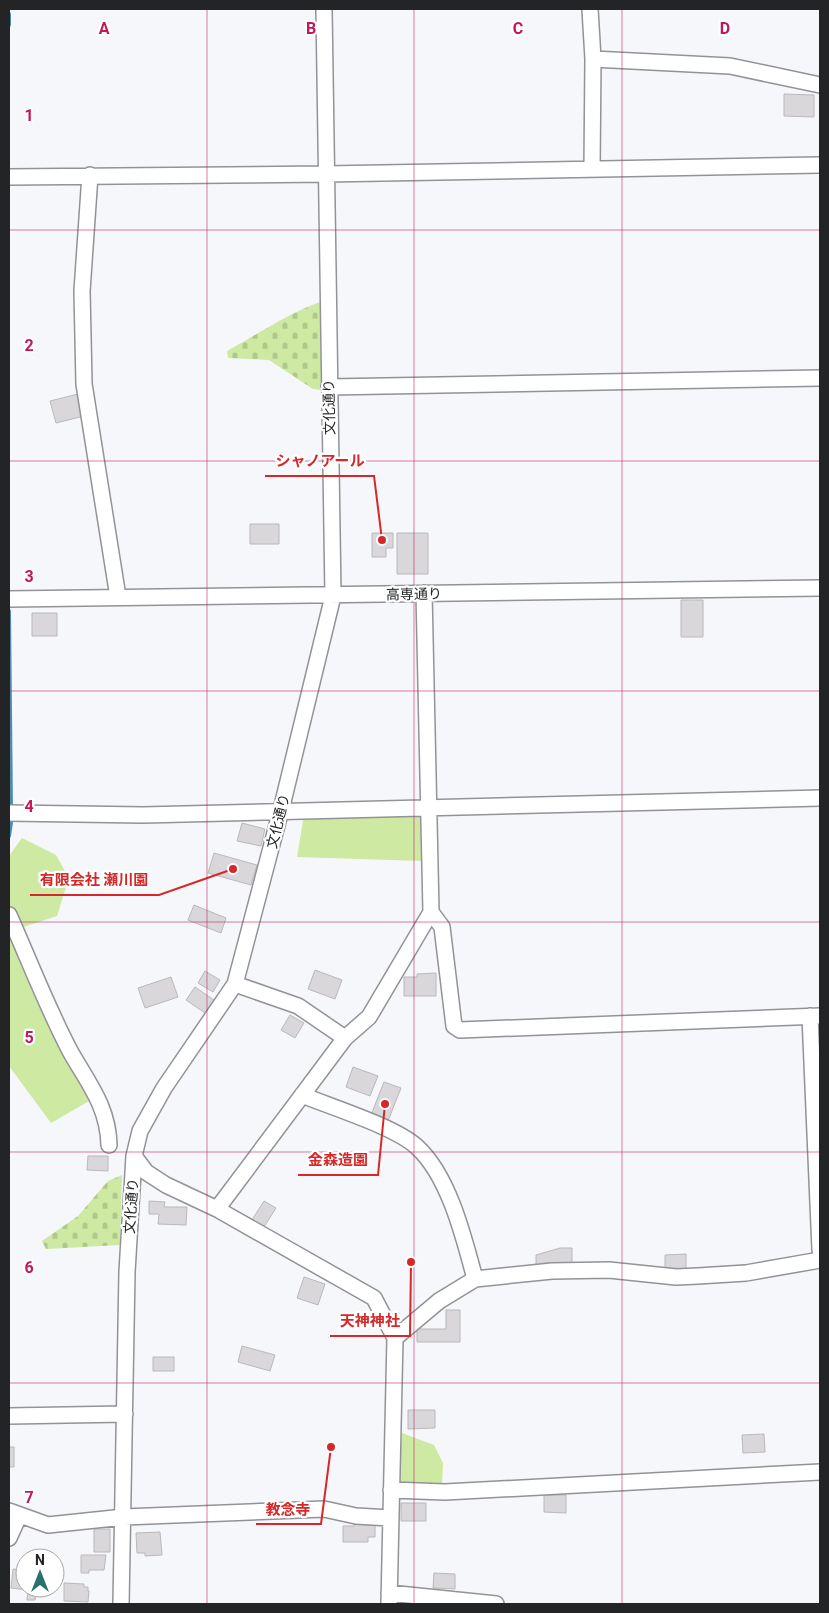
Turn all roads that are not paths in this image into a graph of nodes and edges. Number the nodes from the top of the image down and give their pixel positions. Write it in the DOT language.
graph roads {
  1 [pos="324,9"];
  2 [pos="590,9"];
  3 [pos="593,59"];
  4 [pos="820,85"];
  5 [pos="820,164"];
  6 [pos="592,168"];
  7 [pos="326,174"];
  8 [pos="90,175"];
  9 [pos="9,176"];
  10 [pos="820,378"];
  11 [pos="329,387"];
  12 [pos="820,588"];
  13 [pos="424,593"];
  14 [pos="333,596"];
  15 [pos="118,597"];
  16 [pos="15,599"];
  17 [pos="820,798"];
  18 [pos="428,807"];
  19 [pos="281,810"];
  20 [pos="16,813"];
  21 [pos="431,912"];
  22 [pos="9,915"];
  23 [pos="235,984"];
  24 [pos="815,1016"];
  25 [pos="345,1038"];
  26 [pos="302,1095"];
  27 [pos="109,1145"];
  28 [pos="134,1156"];
  29 [pos="217,1209"];
  30 [pos="820,1250"];
  31 [pos="820,1260"];
  32 [pos="475,1279"];
  33 [pos="395,1338"];
  34 [pos="125,1414"];
  35 [pos="9,1416"];
  36 [pos="820,1472"];
  37 [pos="391,1490"];
  38 [pos="14,1514"];
  39 [pos="124,1517"];
  40 [pos="390,1518"];
  41 [pos="9,1538"];
  42 [pos="389,1599"];
  43 [pos="121,1604"];
  44 [pos="496,1604"];
  1 -- 7 [label="street, 文化通り"];
  2 -- 3 [label="street"];
  3 -- 4 [label="street"];
  3 -- 6 [label="street"];
  5 -- 6 [label="street"];
  6 -- 7 [label="street"];
  7 -- 8 [label="street"];
  7 -- 11 [label="street, 文化通り"];
  8 -- 9 [label="street"];
  8 -- 15 [label="street"];
  10 -- 11 [label="street"];
  11 -- 14 [label="street, 文化通り"];
  12 -- 13 [label="street, 高専通り"];
  13 -- 14 [label="street, 高専通り"];
  13 -- 18 [label="street"];
  14 -- 15 [label="street, 高専通り"];
  14 -- 19 [label="street, 文化通り"];
  15 -- 16 [label="street, 高専通り"];
  17 -- 18 [label="street"];
  18 -- 19 [label="street"];
  18 -- 21 [label="street"];
  19 -- 20 [label="street"];
  19 -- 23 [label="street, 文化通り"];
  21 -- 24 [label="street"];
  21 -- 25 [label="street"];
  22 -- 27 [label="street"];
  23 -- 25 [label="street"];
  23 -- 28 [label="street, 文化通り"];
  24 -- 30 [label="street"];
  25 -- 26 [label="street"];
  26 -- 29 [label="street"];
  26 -- 32 [label="street"];
  28 -- 29 [label="street"];
  28 -- 34 [label="street, 文化通り"];
  29 -- 33 [label="street"];
  31 -- 32 [label="street"];
  32 -- 33 [label="street"];
  33 -- 37 [label="street"];
  34 -- 35 [label="street"];
  34 -- 39 [label="street, 文化通り"];
  36 -- 37 [label="street"];
  37 -- 40 [label="street"];
  38 -- 39 [label="street"];
  38 -- 41 [label="street"];
  39 -- 40 [label="street"];
  39 -- 43 [label="street, 文化通り"];
  40 -- 42 [label="street"];
  42 -- 44 [label="street"];
}
